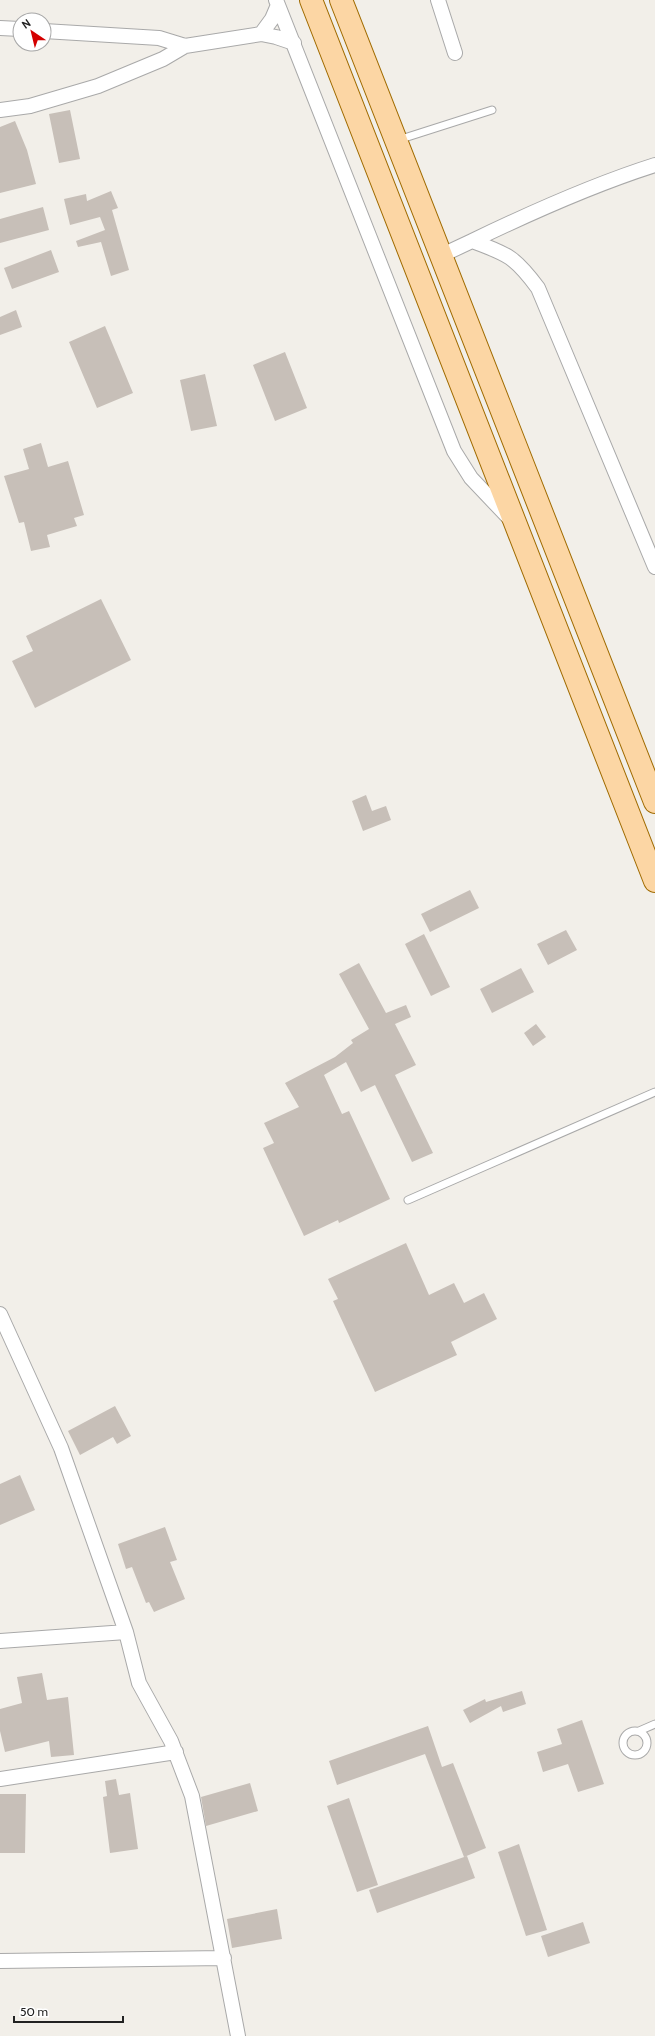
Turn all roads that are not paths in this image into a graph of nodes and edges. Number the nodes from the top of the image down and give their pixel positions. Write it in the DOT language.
graph roads {
  1 [pos="312,0"];
  2 [pos="341,0"];
  3 [pos="438,0"];
  4 [pos="277,2"];
  5 [pos="0,28"];
  6 [pos="12,29"];
  7 [pos="52,31"];
  8 [pos="261,34"];
  9 [pos="294,43"];
  10 [pos="185,46"];
  11 [pos="455,53"];
  12 [pos="0,110"];
  13 [pos="492,110"];
  14 [pos="396,141"];
  15 [pos="655,165"];
  16 [pos="472,241"];
  17 [pos="440,256"];
  18 [pos="516,526"];
  19 [pos="655,567"];
  20 [pos="655,802"];
  21 [pos="655,881"];
  22 [pos="655,1092"];
  23 [pos="408,1200"];
  24 [pos="0,1314"];
  25 [pos="126,1632"];
  26 [pos="0,1642"];
  27 [pos="655,1724"];
  28 [pos="639,1731"];
  29 [pos="655,1744"];
  30 [pos="647,1747"];
  31 [pos="176,1752"];
  32 [pos="0,1779"];
  33 [pos="224,1958"];
  34 [pos="0,1961"];
  35 [pos="238,2036"];
  1 -- 18 [label="main road"];
  2 -- 14 [label="main road"];
  3 -- 11 [label="street"];
  4 -- 8 [label="street"];
  4 -- 9 [label="street"];
  5 -- 6 [label="street"];
  7 -- 10 [label="street"];
  8 -- 9 [label="street"];
  8 -- 10 [label="street"];
  9 -- 18 [label="street"];
  10 -- 12 [label="street"];
  13 -- 14 [label="lane"];
  14 -- 17 [label="main road"];
  15 -- 16 [label="street"];
  16 -- 17 [label="street"];
  16 -- 19 [label="street"];
  17 -- 20 [label="main road"];
  18 -- 21 [label="main road"];
  22 -- 23 [label="lane"];
  24 -- 25 [label="street"];
  25 -- 26 [label="street"];
  25 -- 31 [label="street"];
  27 -- 28 [label="lane"];
  28 -- 30 [label="lane"];
  28 -- 30 [label="lane"];
  29 -- 30 [label="lane"];
  31 -- 32 [label="street"];
  31 -- 33 [label="street"];
  33 -- 34 [label="street"];
  33 -- 35 [label="street"];
}
